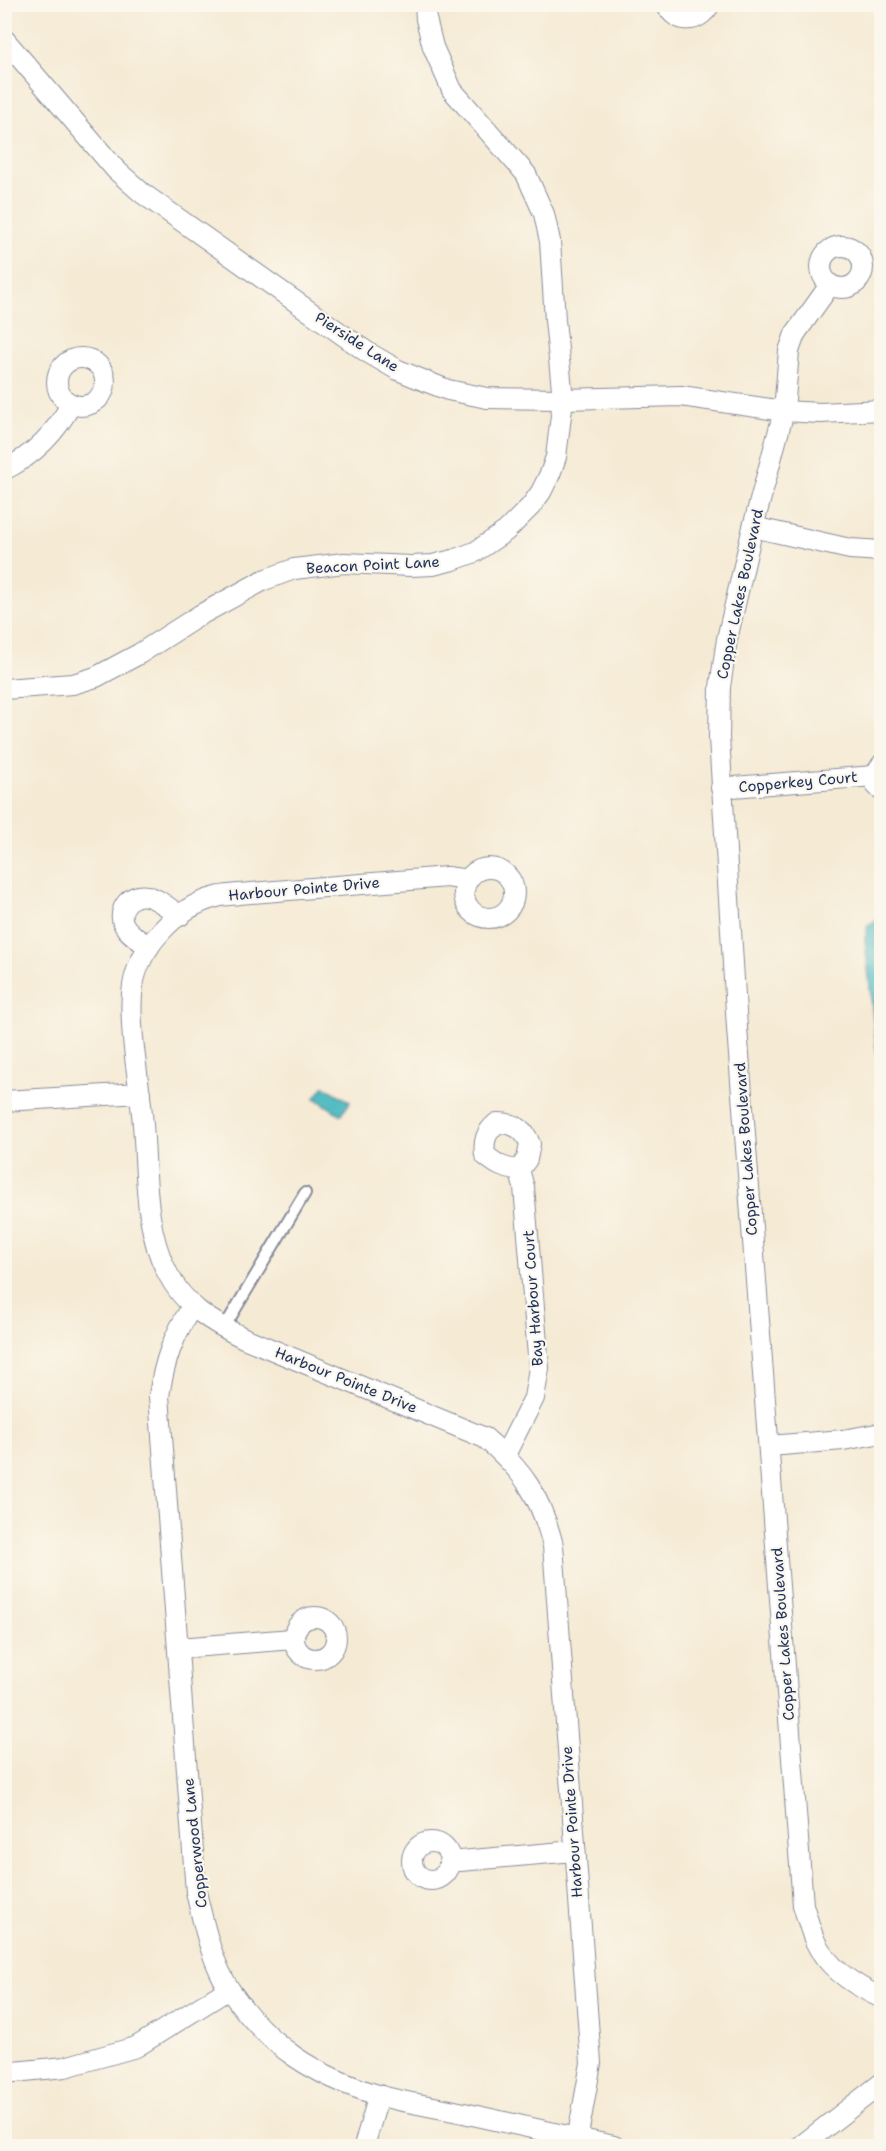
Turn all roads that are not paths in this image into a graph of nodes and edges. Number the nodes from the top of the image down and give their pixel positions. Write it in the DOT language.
graph roads {
  1 [pos="425,4"];
  2 [pos="666,4"];
  3 [pos="710,4"];
  4 [pos="4,39"];
  5 [pos="830,285"];
  6 [pos="563,399"];
  7 [pos="71,404"];
  8 [pos="882,410"];
  9 [pos="783,411"];
  10 [pos="4,470"];
  11 [pos="753,527"];
  12 [pos="882,552"];
  13 [pos="4,689"];
  14 [pos="879,777"];
  15 [pos="721,788"];
  16 [pos="468,880"];
  17 [pos="180,916"];
  18 [pos="149,947"];
  19 [pos="140,1093"];
  20 [pos="4,1101"];
  21 [pos="519,1170"];
  22 [pos="306,1192"];
  23 [pos="192,1307"];
  24 [pos="224,1328"];
  25 [pos="882,1433"];
  26 [pos="769,1446"];
  27 [pos="505,1455"];
  28 [pos="293,1639"];
  29 [pos="179,1648"];
  30 [pos="574,1851"];
  31 [pos="449,1862"];
  32 [pos="229,1989"];
  33 [pos="882,1998"];
  34 [pos="4,2073"];
  35 [pos="882,2083"];
  36 [pos="378,2096"];
  37 [pos="576,2142"];
  38 [pos="364,2146"];
  39 [pos="614,2146"];
  40 [pos="801,2146"];
  1 -- 6 [label="street, Beacon Point Lane"];
  2 -- 3 [label="street"];
  4 -- 6 [label="street, Pierside Lane"];
  5 -- 9 [label="street, Copper Lakes Boulevard"];
  6 -- 9 [label="street, Pierside Lane"];
  6 -- 13 [label="street, Beacon Point Lane"];
  7 -- 10 [label="street"];
  8 -- 9 [label="street, Pierside Lane"];
  9 -- 11 [label="street, Copper Lakes Boulevard"];
  11 -- 12 [label="street"];
  11 -- 15 [label="street, Copper Lakes Boulevard"];
  14 -- 15 [label="street, Copperkey Court"];
  15 -- 26 [label="street, Copper Lakes Boulevard"];
  16 -- 17 [label="street, Harbour Pointe Drive"];
  17 -- 18 [label="street, Harbour Pointe Drive"];
  17 -- 18 [label="street"];
  18 -- 19 [label="street, Harbour Pointe Drive"];
  19 -- 20 [label="street"];
  19 -- 23 [label="street, Harbour Pointe Drive"];
  21 -- 27 [label="street, Bay Harbour Court"];
  22 -- 24 [label="lane"];
  23 -- 24 [label="street, Harbour Pointe Drive"];
  23 -- 29 [label="street, Copperwood Lane"];
  24 -- 27 [label="street, Harbour Pointe Drive"];
  25 -- 26 [label="street"];
  26 -- 33 [label="street, Copper Lakes Boulevard"];
  27 -- 30 [label="street, Harbour Pointe Drive"];
  28 -- 29 [label="street"];
  29 -- 32 [label="street, Copperwood Lane"];
  30 -- 31 [label="street"];
  30 -- 37 [label="street, Harbour Pointe Drive"];
  32 -- 34 [label="street"];
  32 -- 36 [label="street, Copperwood Lane"];
  35 -- 40 [label="street"];
  36 -- 37 [label="street, Copperwood Lane"];
  36 -- 38 [label="street"];
  37 -- 39 [label="street, Copperwood Lane"];
}
